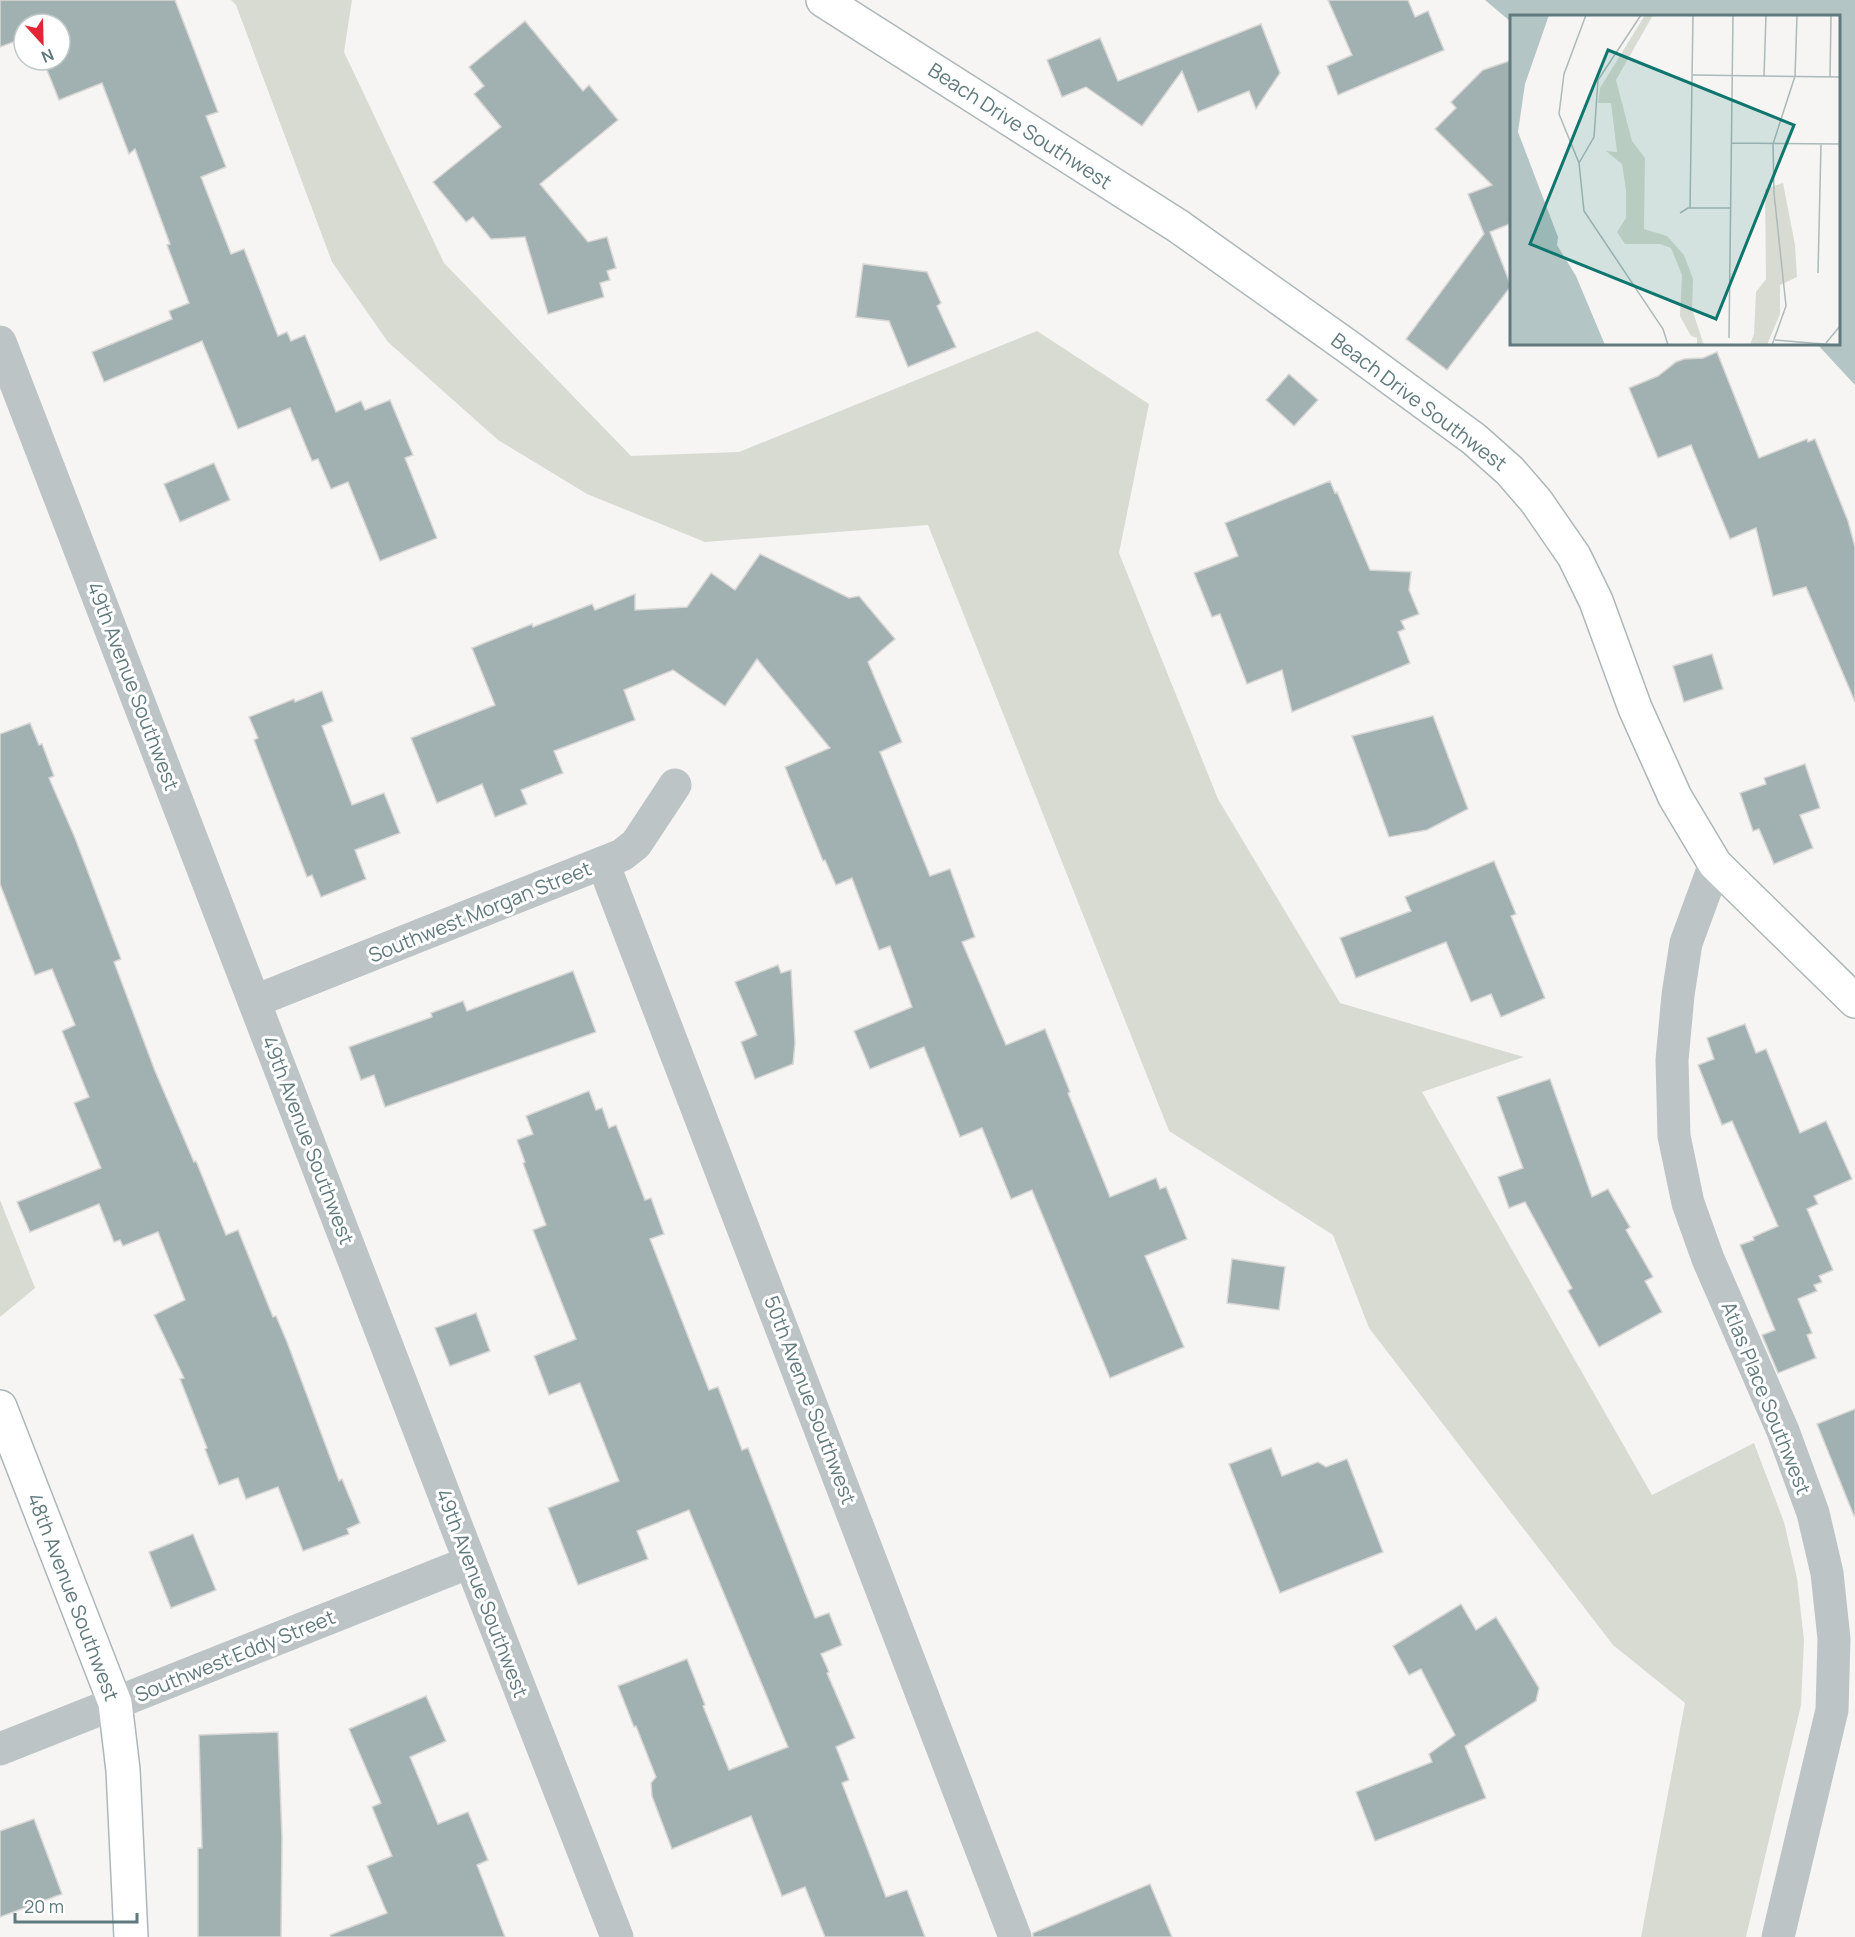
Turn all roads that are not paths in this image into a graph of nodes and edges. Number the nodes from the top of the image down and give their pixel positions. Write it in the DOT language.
graph roads {
  1 [pos="823,0"];
  2 [pos="0,342"];
  3 [pos="675,785"];
  4 [pos="603,862"];
  5 [pos="1715,864"];
  6 [pos="255,1001"];
  7 [pos="1855,1001"];
  8 [pos="0,1407"];
  9 [pos="470,1562"];
  10 [pos="115,1703"];
  11 [pos="0,1749"];
  12 [pos="131,1937"];
  13 [pos="617,1937"];
  14 [pos="1015,1937"];
  15 [pos="1778,1937"];
  1 -- 5 [label="main road, Beach Drive Southwest"];
  2 -- 6 [label="street, 49th Avenue Southwest"];
  3 -- 4 [label="street, Southwest Morgan Street"];
  4 -- 6 [label="street, Southwest Morgan Street"];
  4 -- 14 [label="street, 50th Avenue Southwest"];
  5 -- 7 [label="main road, Beach Drive Southwest"];
  5 -- 15 [label="street, Atlas Place Southwest"];
  6 -- 9 [label="street, 49th Avenue Southwest"];
  8 -- 10 [label="main road, 48th Avenue Southwest"];
  9 -- 10 [label="street, Southwest Eddy Street"];
  9 -- 13 [label="street, 49th Avenue Southwest"];
  10 -- 11 [label="street, Southwest Eddy Street"];
  10 -- 12 [label="main road, 48th Avenue Southwest"];
}
